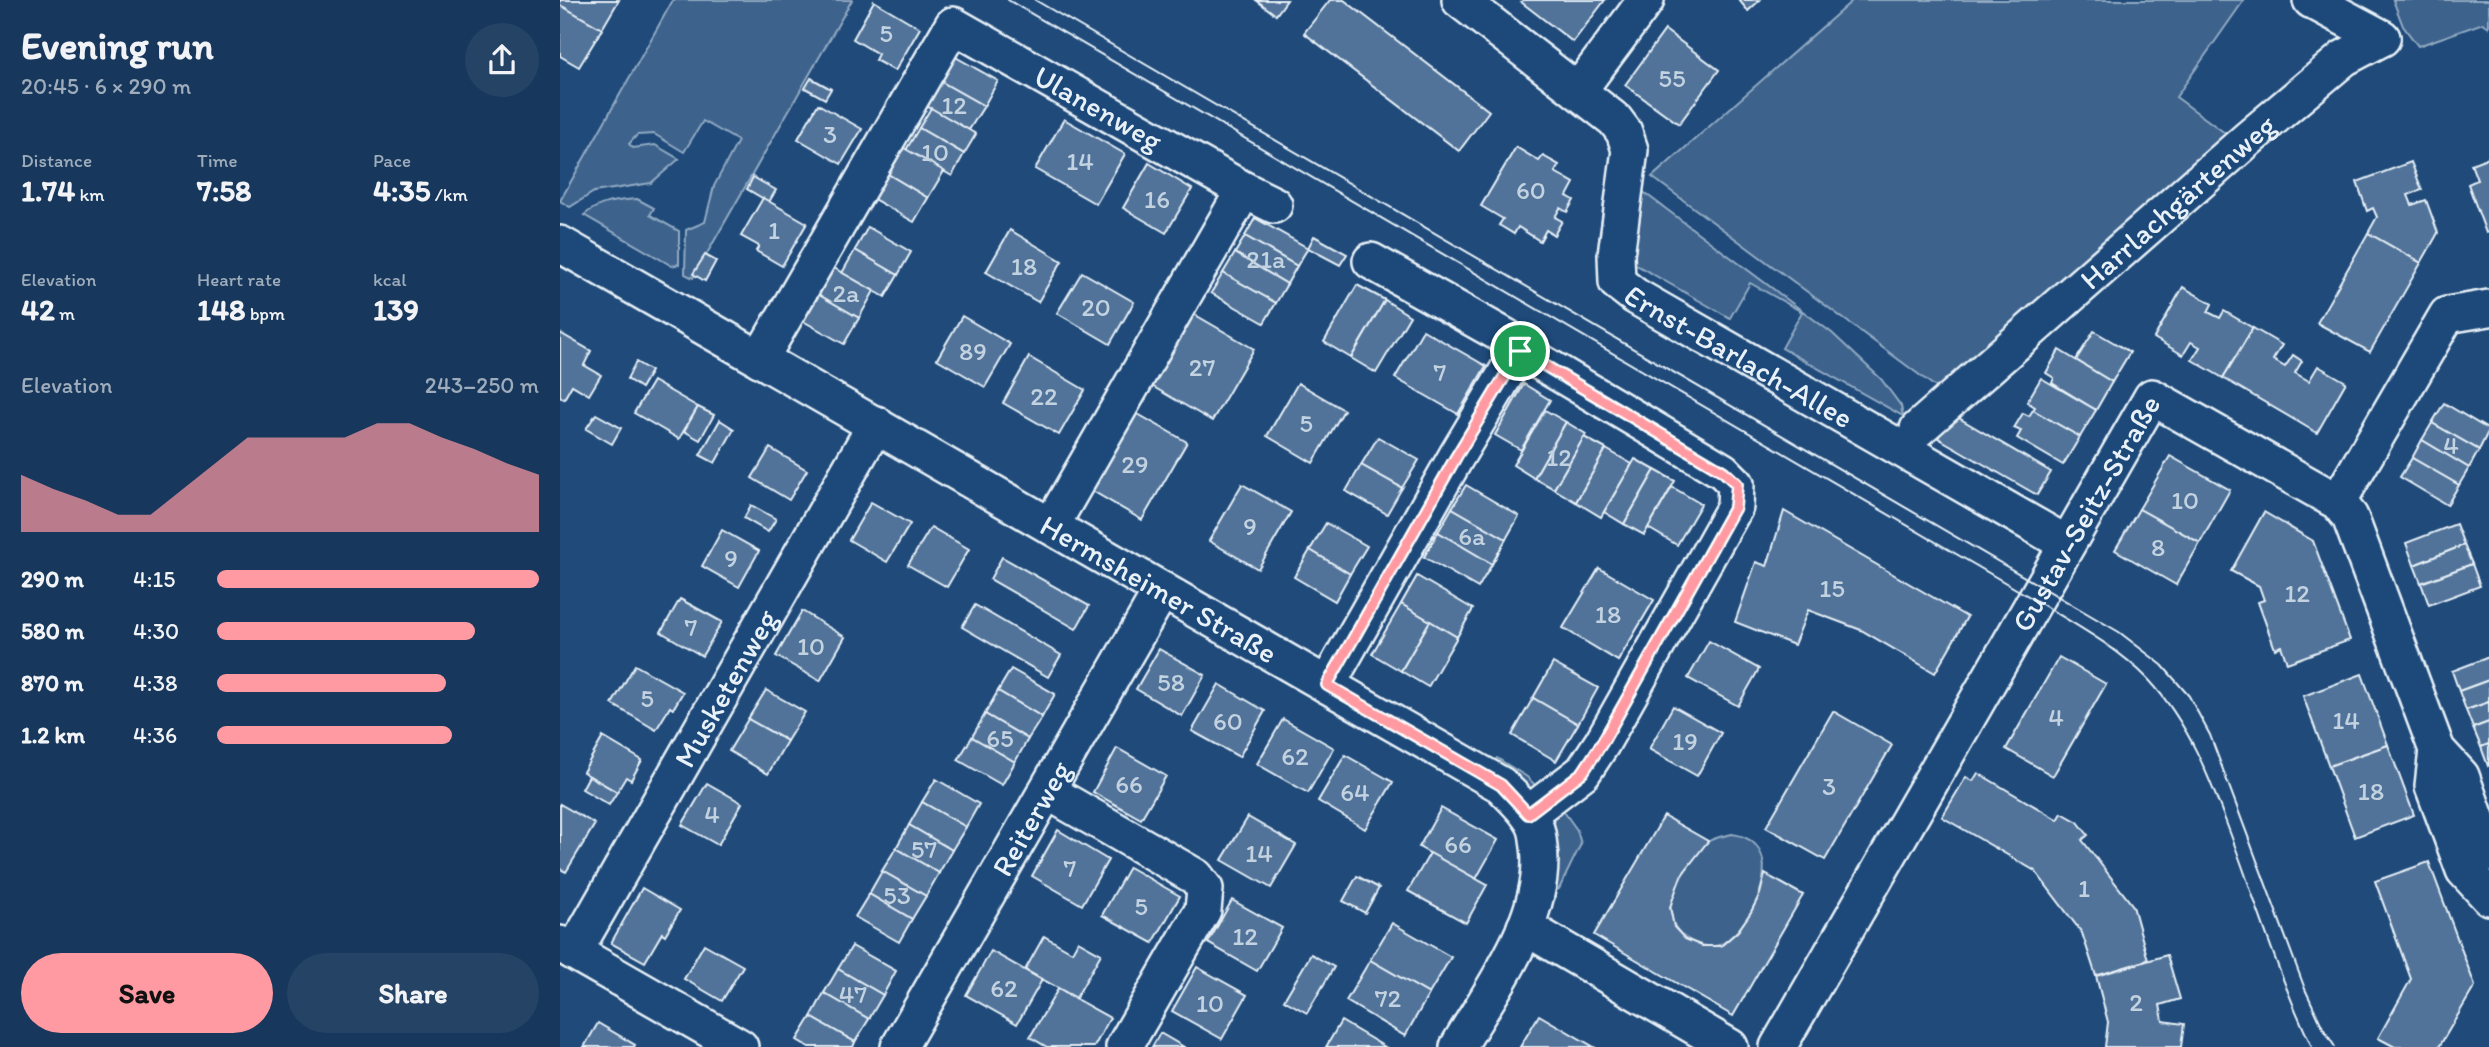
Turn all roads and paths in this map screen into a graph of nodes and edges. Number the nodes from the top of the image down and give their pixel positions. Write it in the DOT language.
graph roads {
  1 [pos="1460,0"];
  2 [pos="1646,0"];
  3 [pos="2311,0"];
  4 [pos="1578,91"];
  5 [pos="564,255"];
  6 [pos="1371,261"];
  7 [pos="2489,308"];
  8 [pos="1520,351"];
  9 [pos="760,359"];
  10 [pos="876,424"];
  11 [pos="1918,429"];
  12 [pos="2338,502"];
  13 [pos="1051,526"];
  14 [pos="2067,544"];
  15 [pos="1163,590"];
  16 [pos="1327,685"];
  17 [pos="2437,750"];
  18 [pos="1047,791"];
  19 [pos="1528,814"];
  20 [pos="2489,854"];
  21 [pos="2489,896"];
  22 [pos="1525,928"];
  23 [pos="567,948"];
  24 [pos="911,1043"];
  25 [pos="740,1047"];
  26 [pos="1124,1047"];
  27 [pos="1458,1047"];
  28 [pos="1730,1047"];
  29 [pos="1778,1047"];
  1 -- 4 [label="street, Ernst-Barlach-Allee"];
  2 -- 4 [label="street"];
  3 -- 11 [label="street, Harrlachgärtenweg"];
  4 -- 14 [label="street, Ernst-Barlach-Allee"];
  5 -- 9 [label="street, Hermsheimer Straße"];
  6 -- 8 [label="street"];
  7 -- 12 [label="street"];
  8 -- 16 [label="street"];
  8 -- 19 [label="street"];
  9 -- 10 [label="street, Hermsheimer Straße"];
  9 -- 13 [label="street, Ulanenweg"];
  10 -- 13 [label="street, Hermsheimer Straße"];
  10 -- 23 [label="street, Musketenweg"];
  12 -- 14 [label="street, Gustav-Seitz-Straße"];
  12 -- 17 [label="street"];
  13 -- 15 [label="street, Hermsheimer Straße"];
  14 -- 29 [label="street, Gustav-Seitz-Straße"];
  15 -- 16 [label="street, Hermsheimer Straße"];
  15 -- 18 [label="street, Reiterweg"];
  16 -- 19 [label="street, Hermsheimer Straße"];
  17 -- 20 [label="street"];
  17 -- 21 [label="street"];
  18 -- 24 [label="street, Reiterweg"];
  18 -- 26 [label="street"];
  19 -- 22 [label="street, Hermsheimer Straße"];
  22 -- 27 [label="street, Hermsheimer Straße"];
  22 -- 28 [label="street"];
  23 -- 25 [label="street"];
}
